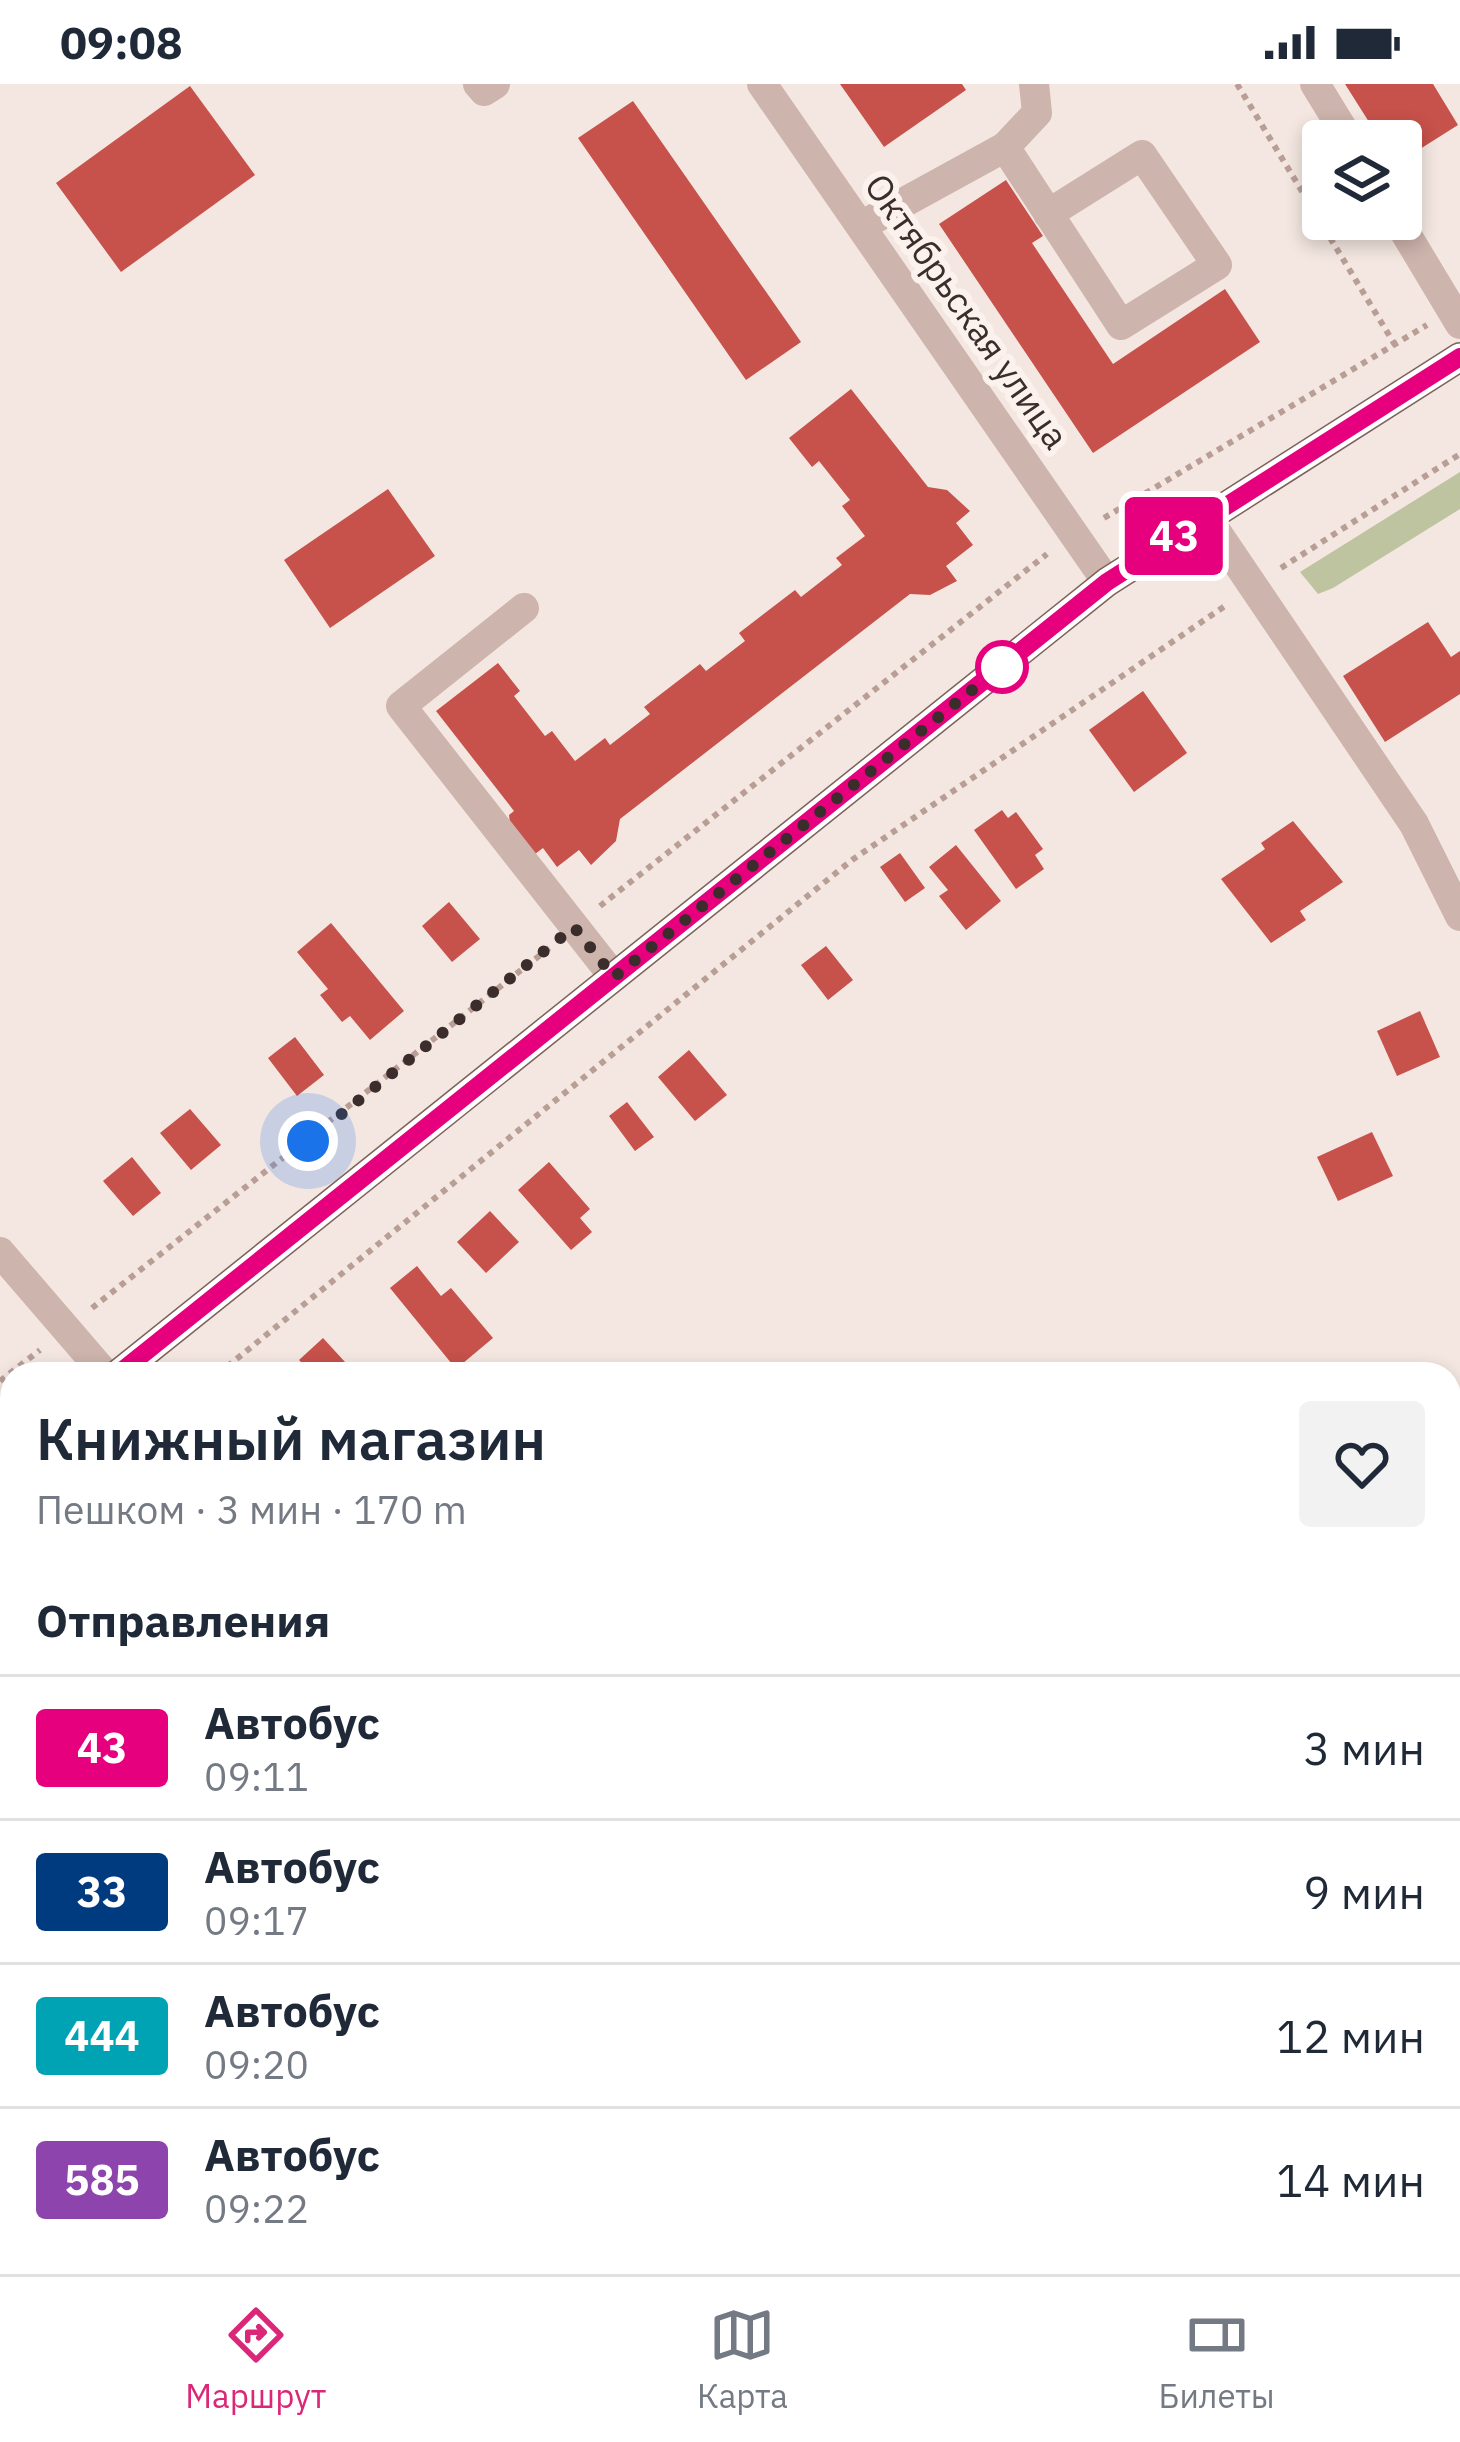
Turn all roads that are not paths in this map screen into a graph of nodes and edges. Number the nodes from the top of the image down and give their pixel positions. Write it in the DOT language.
graph roads {
  1 [pos="478,84"];
  2 [pos="495,84"];
  3 [pos="762,84"];
  4 [pos="1034,84"];
  5 [pos="1315,84"];
  6 [pos="1337,120"];
  7 [pos="1005,147"];
  8 [pos="1048,214"];
  9 [pos="861,226"];
  10 [pos="1409,240"];
  11 [pos="1456,318"];
  12 [pos="1460,357"];
  13 [pos="1205,515"];
  14 [pos="1107,582"];
  15 [pos="524,608"];
  16 [pos="1459,910"];
  17 [pos="614,977"];
  18 [pos="0,1252"];
  19 [pos="95,1362"];
  20 [pos="133,1362"];
  1 -- 2 [label="street"];
  3 -- 9 [label="street, Октябрьская улица"];
  4 -- 7 [label="street"];
  5 -- 6 [label="street"];
  7 -- 8 [label="street"];
  7 -- 9 [label="street"];
  8 -- 8 [label="street"];
  9 -- 14 [label="street, Октябрьская улица"];
  10 -- 11 [label="street"];
  12 -- 13 [label="main road"];
  13 -- 14 [label="main road"];
  13 -- 16 [label="street"];
  14 -- 17 [label="main road"];
  15 -- 17 [label="street"];
  17 -- 20 [label="main road"];
  18 -- 19 [label="street"];
}
